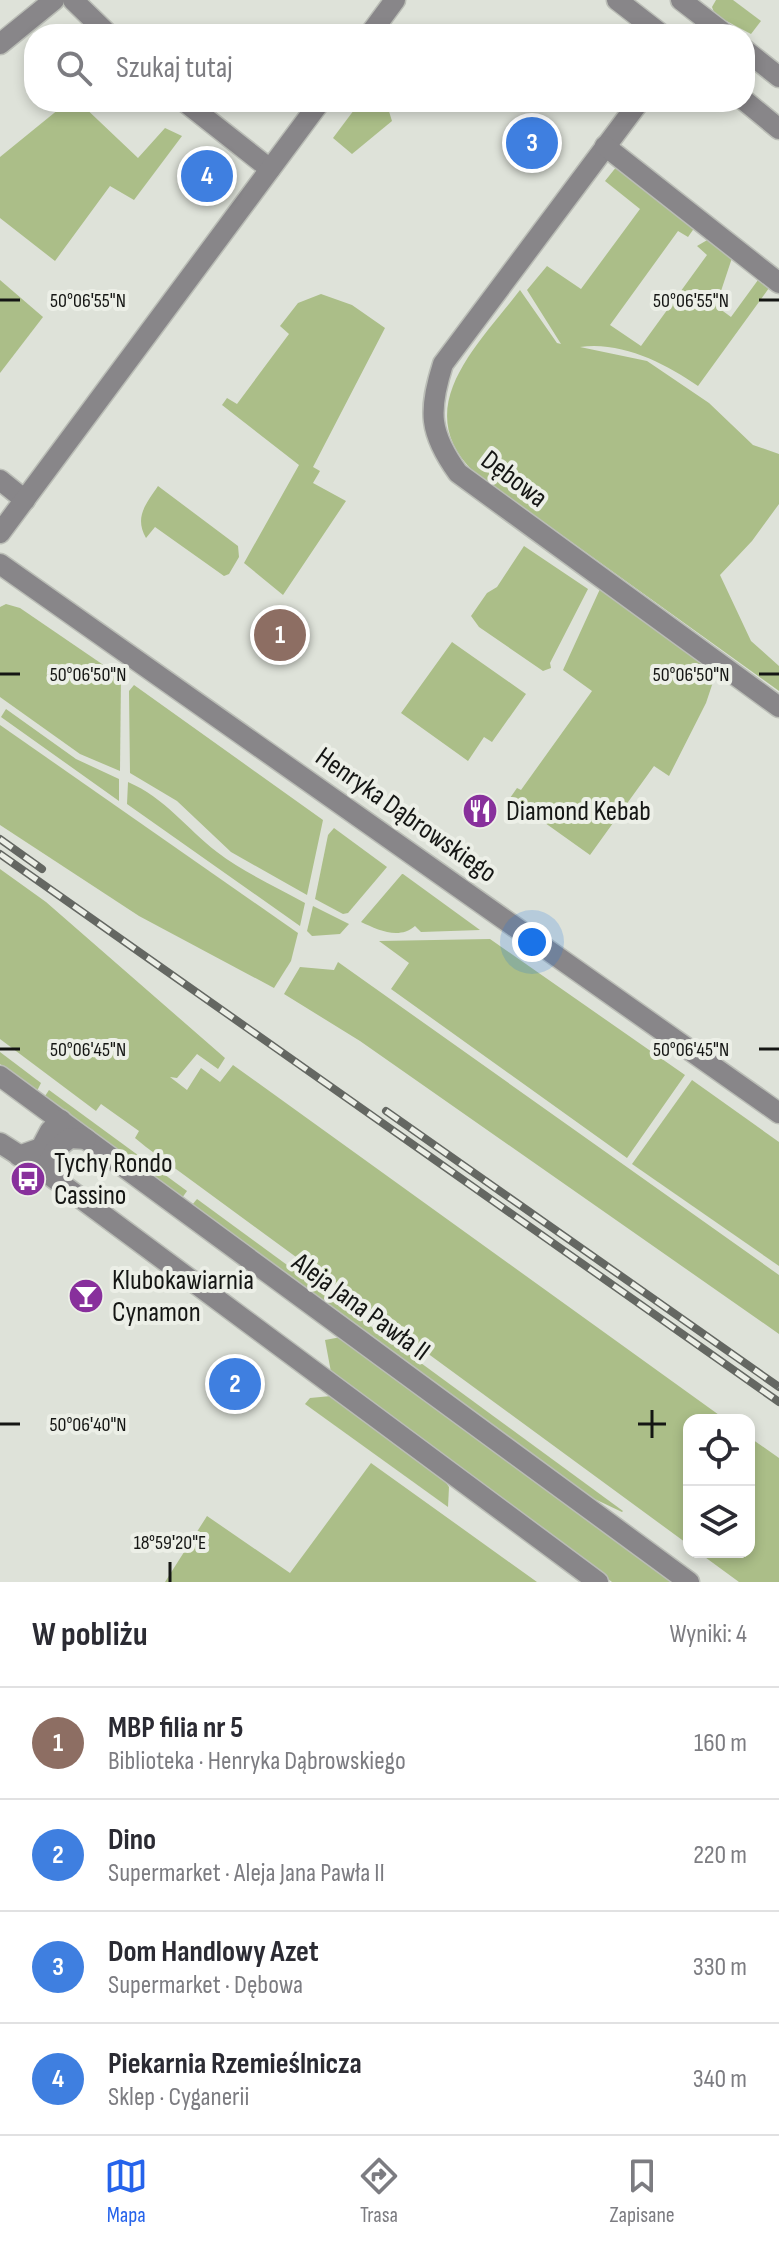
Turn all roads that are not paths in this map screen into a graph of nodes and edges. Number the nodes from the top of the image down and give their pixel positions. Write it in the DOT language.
graph roads {
  1 [pos="54,0"];
  2 [pos="73,0"];
  3 [pos="395,0"];
  4 [pos="617,0"];
  5 [pos="681,0"];
  6 [pos="24,24"];
  7 [pos="25,24"];
  8 [pos="98,24"];
  9 [pos="377,24"];
  10 [pos="648,24"];
  11 [pos="712,24"];
  12 [pos="0,44"];
  13 [pos="755,58"];
  14 [pos="779,77"];
  15 [pos="755,109"];
  16 [pos="198,112"];
  17 [pos="313,112"];
  18 [pos="631,112"];
  19 [pos="779,129"];
  20 [pos="605,146"];
  21 [pos="270,169"];
  22 [pos="779,283"];
  23 [pos="0,480"];
  24 [pos="25,500"];
  25 [pos="0,533"];
  26 [pos="0,564"];
  27 [pos="779,707"];
  28 [pos="0,1076"];
  29 [pos="779,1113"];
  30 [pos="55,1125"];
  31 [pos="86,1139"];
  32 [pos="0,1143"];
  33 [pos="19,1156"];
  34 [pos="47,1167"];
  35 [pos="598,1582"];
  36 [pos="689,1582"];
  1 -- 7 [label="street"];
  2 -- 8 [label="street"];
  3 -- 9 [label="street"];
  4 -- 10 [label="street"];
  5 -- 11 [label="street"];
  6 -- 12 [label="street"];
  13 -- 14 [label="street"];
  15 -- 19 [label="street"];
  16 -- 21 [label="street"];
  17 -- 21 [label="street"];
  18 -- 20 [label="street, Dębowa"];
  20 -- 22 [label="street"];
  20 -- 27 [label="street, Dębowa"];
  21 -- 24 [label="street"];
  23 -- 24 [label="street"];
  24 -- 25 [label="street"];
  26 -- 29 [label="street, Henryka Dąbrowskiego"];
  28 -- 30 [label="street, Aleja Jana Pawła II"];
  30 -- 31 [label="street, Aleja Jana Pawła II"];
  30 -- 33 [label="street"];
  31 -- 34 [label="street"];
  31 -- 36 [label="street, Aleja Jana Pawła II"];
  32 -- 33 [label="street"];
  33 -- 34 [label="street"];
  34 -- 35 [label="street"];
}
